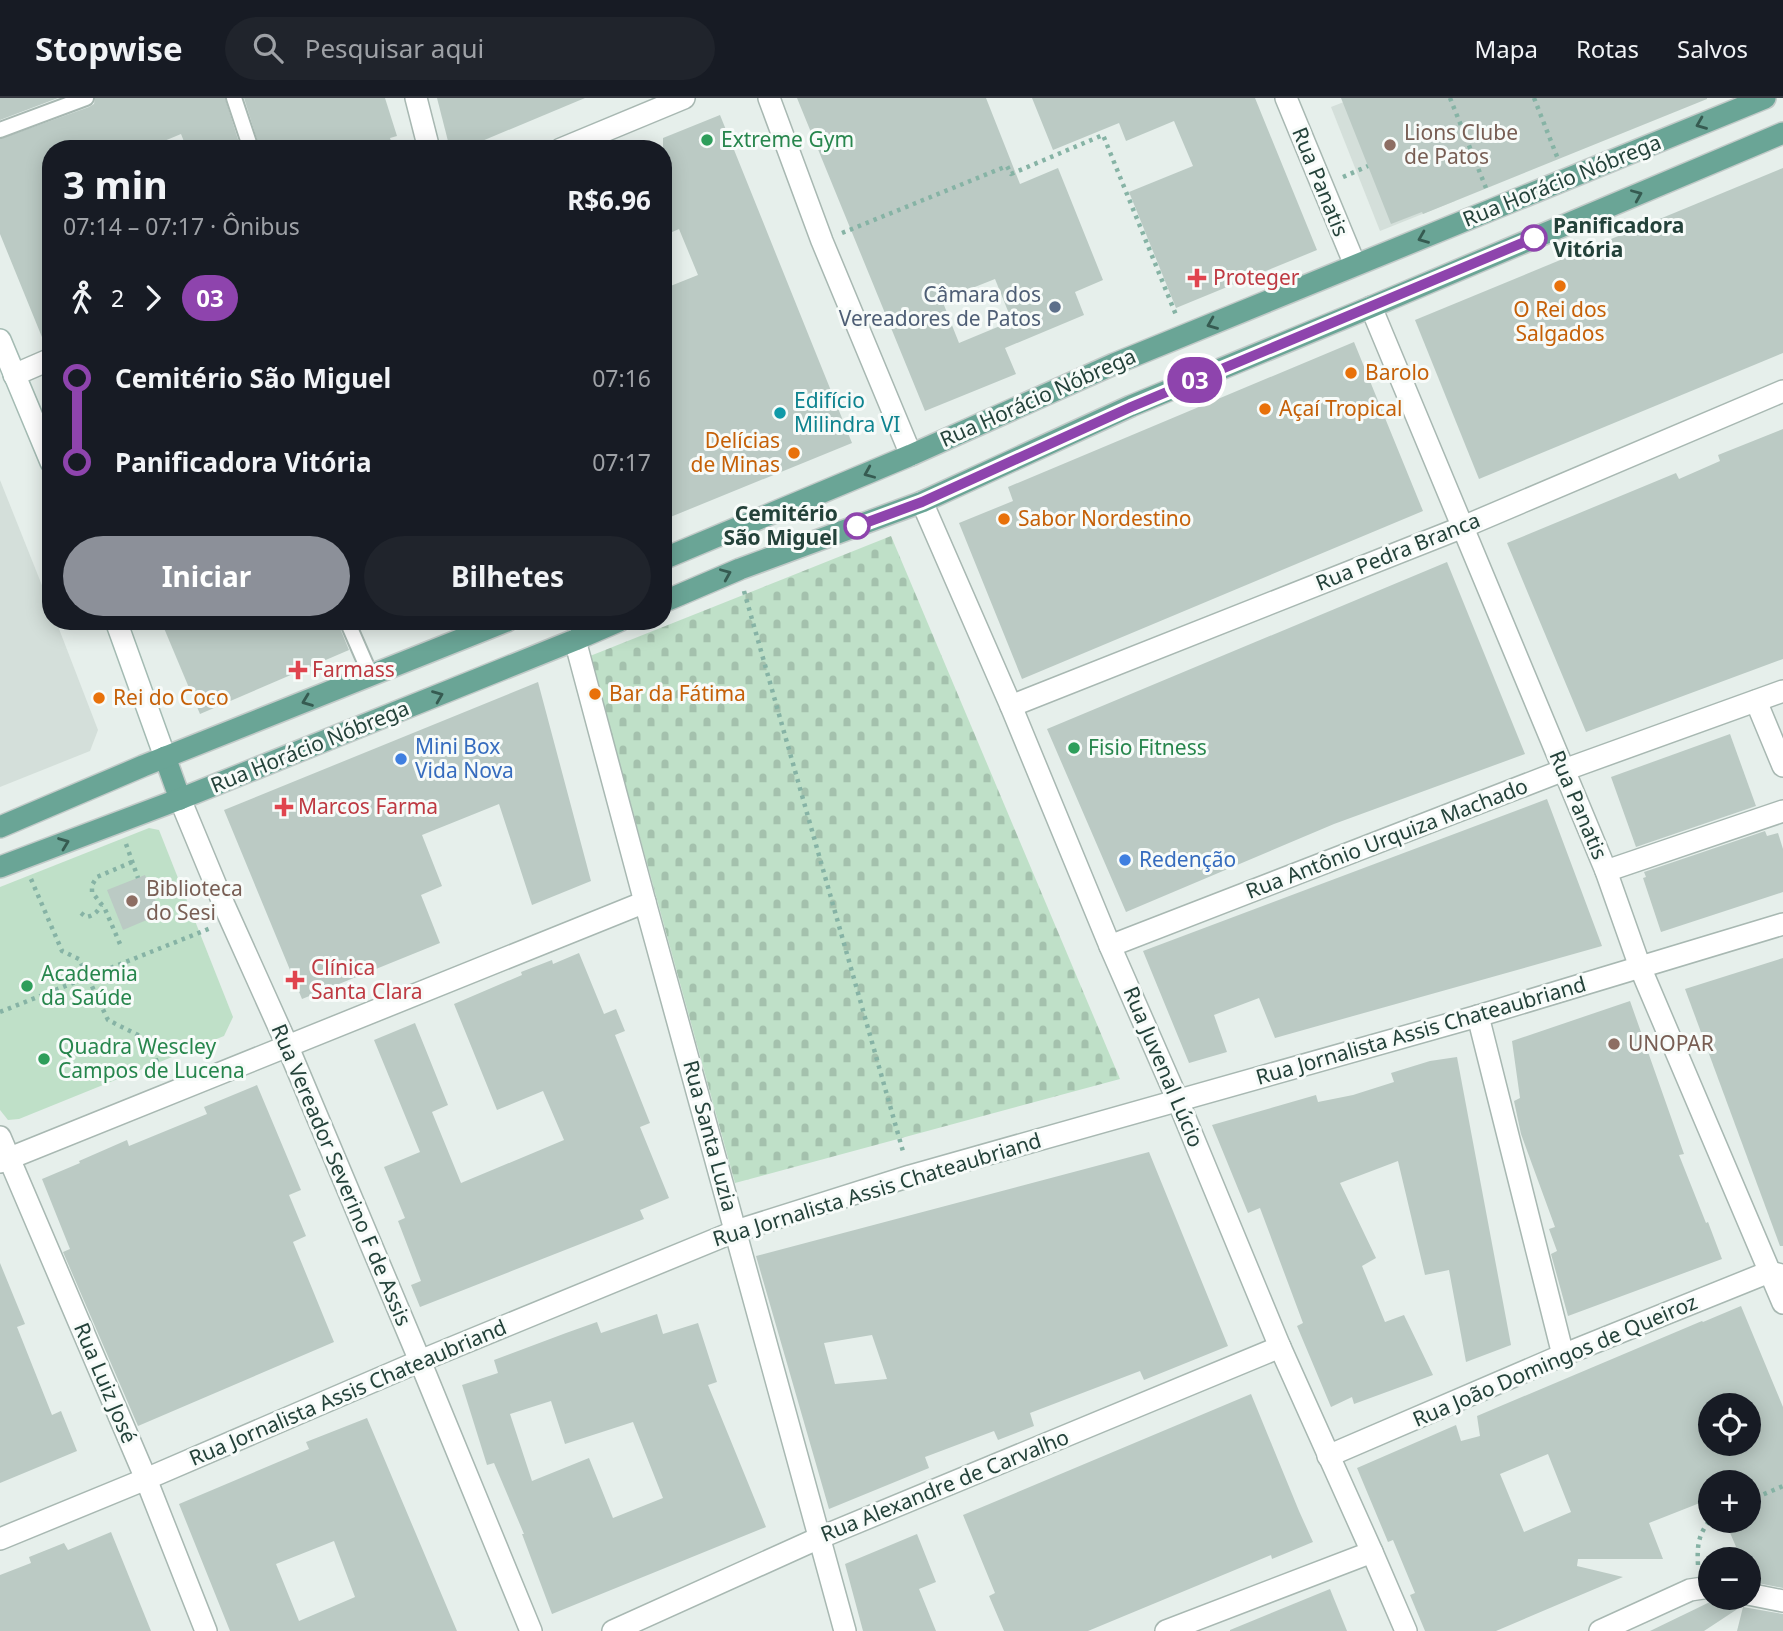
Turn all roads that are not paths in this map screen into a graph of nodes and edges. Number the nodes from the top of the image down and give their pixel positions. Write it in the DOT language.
graph roads {
  1 [pos="86,98"];
  2 [pos="234,98"];
  3 [pos="416,98"];
  4 [pos="684,98"];
  5 [pos="769,98"];
  6 [pos="1286,98"];
  7 [pos="1765,98"];
  8 [pos="0,130"];
  9 [pos="1783,133"];
  10 [pos="248,140"];
  11 [pos="427,140"];
  12 [pos="583,140"];
  13 [pos="1355,265"];
  14 [pos="1371,307"];
  15 [pos="0,340"];
  16 [pos="42,363"];
  17 [pos="14,375"];
  18 [pos="1783,391"];
  19 [pos="42,441"];
  20 [pos="911,455"];
  21 [pos="922,502"];
  22 [pos="1463,527"];
  23 [pos="672,555"];
  24 [pos="672,598"];
  25 [pos="120,630"];
  26 [pos="351,630"];
  27 [pos="485,630"];
  28 [pos="598,630"];
  29 [pos="575,640"];
  30 [pos="371,676"];
  31 [pos="1783,691"];
  32 [pos="1756,701"];
  33 [pos="1011,706"];
  34 [pos="174,754"];
  35 [pos="1783,766"];
  36 [pos="1564,770"];
  37 [pos="180,799"];
  38 [pos="1783,811"];
  39 [pos="0,827"];
  40 [pos="0,867"];
  41 [pos="1606,871"];
  42 [pos="645,902"];
  43 [pos="1783,924"];
  44 [pos="1110,946"];
  45 [pos="1640,967"];
  46 [pos="1478,1016"];
  47 [pos="287,1045"];
  48 [pos="1178,1101"];
  49 [pos="0,1137"];
  50 [pos="5,1160"];
  51 [pos="736,1231"];
  52 [pos="1776,1274"];
  53 [pos="1783,1303"];
  54 [pos="1280,1348"];
  55 [pos="1563,1356"];
  56 [pos="421,1361"];
  57 [pos="1328,1456"];
  58 [pos="146,1479"];
  59 [pos="819,1538"];
  60 [pos="0,1539"];
  61 [pos="1372,1552"];
  62 [pos="1698,1589"];
  63 [pos="1761,1597"];
  64 [pos="1783,1601"];
  65 [pos="206,1631"];
  66 [pos="531,1631"];
  67 [pos="613,1631"];
  68 [pos="845,1631"];
  69 [pos="1166,1631"];
  70 [pos="1406,1631"];
  71 [pos="1600,1631"];
  1 -- 8 [label="lane"];
  2 -- 10 [label="lane"];
  3 -- 11 [label="street"];
  4 -- 12 [label="street"];
  5 -- 20 [label="street"];
  6 -- 13 [label="street, Rua Panatis"];
  7 -- 13 [label="main road, Rua Horácio Nóbrega, one-way"];
  14 -- 9 [label="main road, Rua Horácio Nóbrega, one-way"];
  13 -- 20 [label="main road, Rua Horácio Nóbrega, one-way"];
  14 -- 21 [label="main road, Rua Horácio Nóbrega"];
  14 -- 22 [label="street, Rua Panatis"];
  15 -- 17 [label="street"];
  16 -- 17 [label="street"];
  17 -- 19 [label="street"];
  18 -- 22 [label="street, Rua Pedra Branca"];
  20 -- 23 [label="main road, Rua Horácio Nóbrega, one-way"];
  24 -- 21 [label="main road, Rua Horácio Nóbrega, one-way"];
  21 -- 33 [label="street, Rua Juvenal Lúcio"];
  22 -- 33 [label="street, Rua Pedra Branca"];
  22 -- 36 [label="street, Rua Panatis"];
  25 -- 34 [label="street"];
  26 -- 30 [label="lane"];
  27 -- 30 [label="main road, Rua Horácio Nóbrega"];
  28 -- 29 [label="main road, Rua Horácio Nóbrega"];
  37 -- 29 [label="main road, Rua Horácio Nóbrega, one-way"];
  29 -- 42 [label="street, Rua Santa Luzia"];
  30 -- 34 [label="main road, Rua Horácio Nóbrega, one-way"];
  31 -- 32 [label="street, Rua Antônio Urquiza Machado"];
  32 -- 35 [label="street"];
  32 -- 36 [label="street, Rua Antônio Urquiza Machado"];
  33 -- 44 [label="street, Rua Juvenal Lúcio"];
  34 -- 37 [label="main road"];
  34 -- 39 [label="main road, Rua Horácio Nóbrega"];
  36 -- 41 [label="street, Rua Panatis"];
  36 -- 44 [label="street, Rua Antônio Urquiza Machado"];
  40 -- 37 [label="main road, Rua Horácio Nóbrega, one-way"];
  37 -- 47 [label="street, Rua Vereador Severino F de Assis"];
  38 -- 41 [label="street"];
  41 -- 45 [label="street, Rua Panatis"];
  42 -- 47 [label="street"];
  42 -- 51 [label="street, Rua Santa Luzia"];
  43 -- 45 [label="street, Rua Jornalista Assis Chateaubriand"];
  44 -- 48 [label="street, Rua Juvenal Lúcio"];
  45 -- 46 [label="street, Rua Jornalista Assis Chateaubriand"];
  45 -- 52 [label="street, Rua Panatis"];
  46 -- 48 [label="street, Rua Jornalista Assis Chateaubriand"];
  46 -- 55 [label="street"];
  47 -- 50 [label="street"];
  47 -- 56 [label="street, Rua Vereador Severino F de Assis"];
  48 -- 51 [label="street, Rua Jornalista Assis Chateaubriand"];
  48 -- 54 [label="street, Rua Juvenal Lúcio"];
  49 -- 50 [label="street, Rua Luiz José"];
  50 -- 58 [label="street, Rua Luiz José"];
  51 -- 56 [label="street, Rua Jornalista Assis Chateaubriand"];
  51 -- 59 [label="street, Rua Santa Luzia"];
  52 -- 53 [label="street, Rua Panatis"];
  52 -- 55 [label="street, Rua João Domingos de Queiroz"];
  54 -- 57 [label="street, Rua Juvenal Lúcio"];
  54 -- 59 [label="street, Rua Alexandre de Carvalho"];
  55 -- 57 [label="street, Rua João Domingos de Queiroz"];
  56 -- 58 [label="street, Rua Jornalista Assis Chateaubriand"];
  56 -- 66 [label="street, Rua Vereador Severino F de Assis"];
  57 -- 61 [label="street, Rua Juvenal Lúcio"];
  58 -- 60 [label="street, Rua Jornalista Assis Chateaubriand"];
  58 -- 65 [label="street, Rua Luiz José"];
  59 -- 67 [label="street, Rua Alexandre de Carvalho"];
  59 -- 68 [label="street, Rua Santa Luzia"];
  61 -- 69 [label="street"];
  61 -- 70 [label="street, Rua Juvenal Lúcio"];
  62 -- 71 [label="street"];
  63 -- 64 [label="street"];
}
